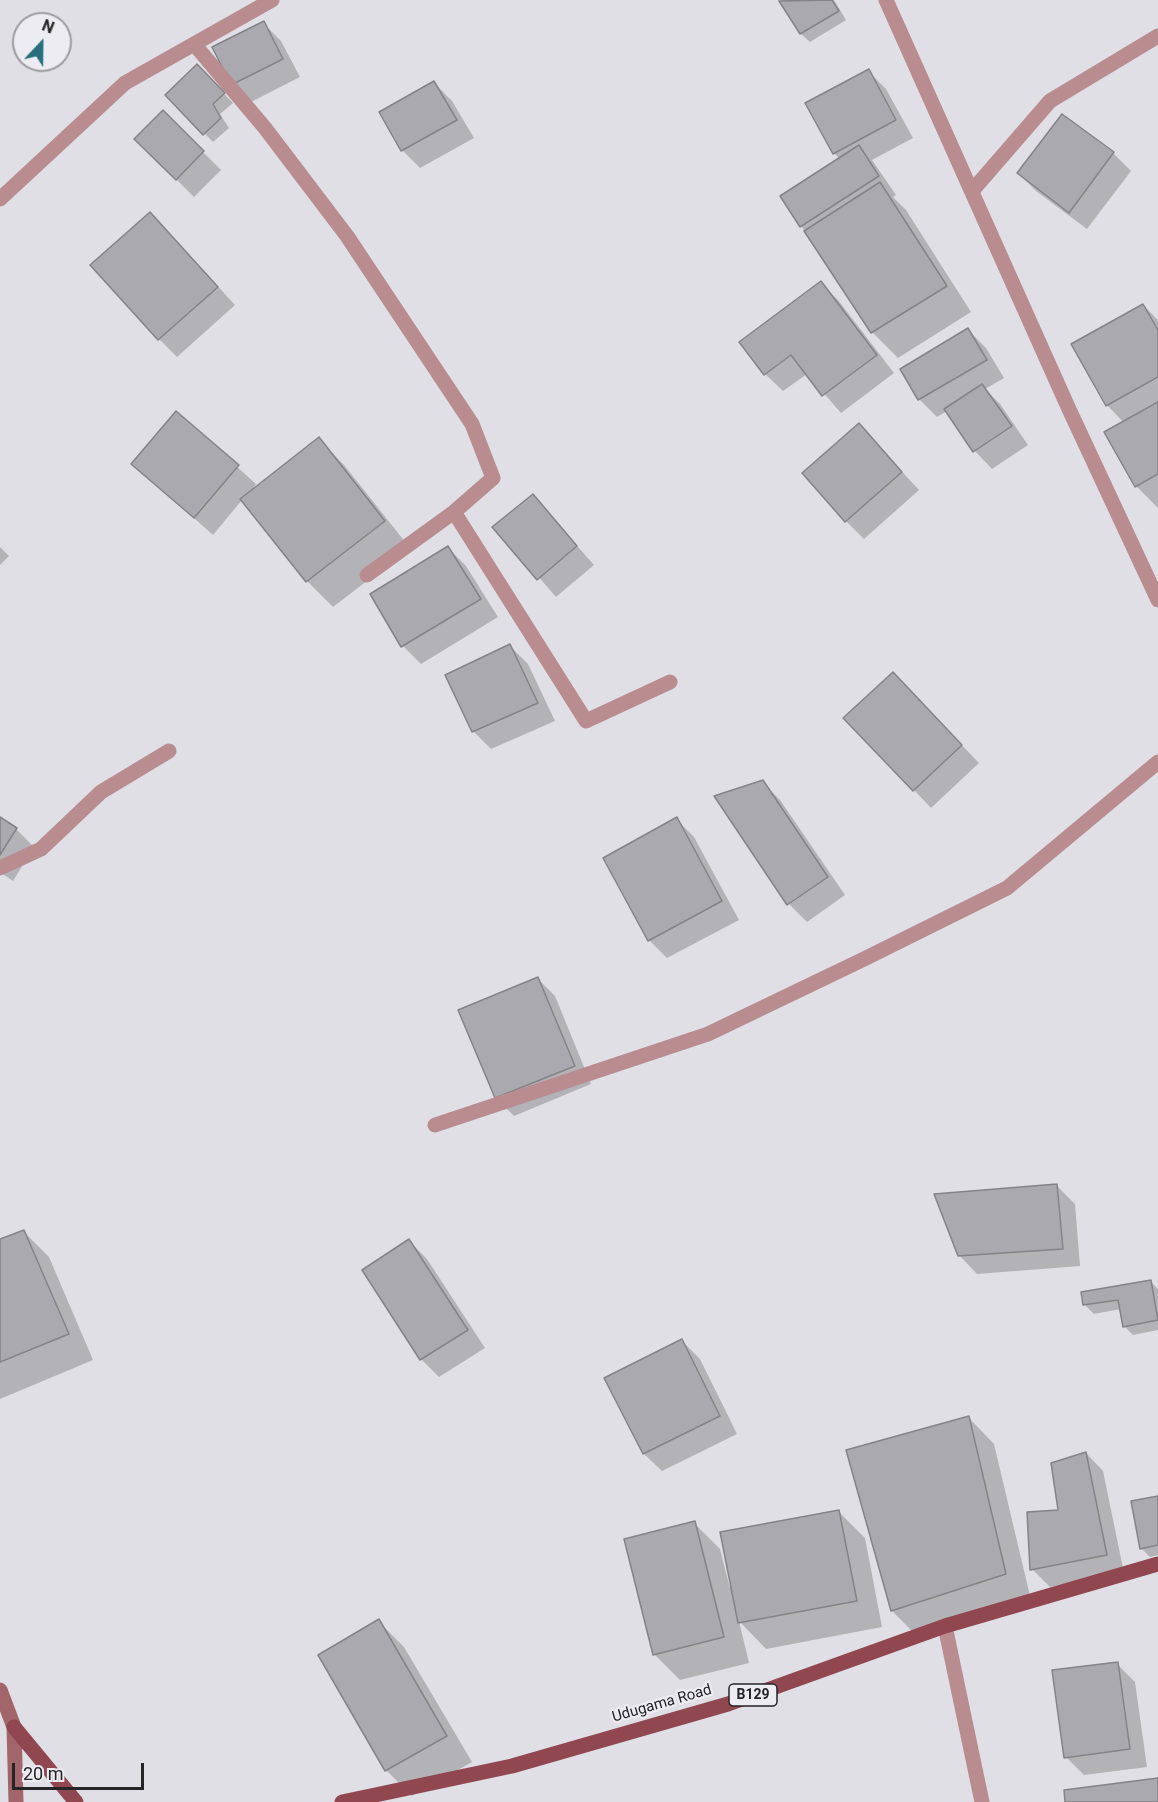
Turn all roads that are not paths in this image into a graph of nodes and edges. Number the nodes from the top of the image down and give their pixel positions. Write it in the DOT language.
graph roads {
  1 [pos="272,0"];
  2 [pos="886,0"];
  3 [pos="1158,36"];
  4 [pos="194,44"];
  5 [pos="972,191"];
  6 [pos="0,199"];
  7 [pos="454,512"];
  8 [pos="367,574"];
  9 [pos="1158,600"];
  10 [pos="670,682"];
  11 [pos="170,751"];
  12 [pos="1158,762"];
  13 [pos="0,868"];
  14 [pos="435,1125"];
  15 [pos="1158,1564"];
  16 [pos="945,1626"];
  17 [pos="0,1690"];
  18 [pos="14,1727"];
  19 [pos="16,1802"];
  20 [pos="76,1802"];
  21 [pos="342,1802"];
  22 [pos="982,1802"];
  1 -- 4 [label="street"];
  2 -- 5 [label="street"];
  3 -- 5 [label="street"];
  4 -- 6 [label="street"];
  4 -- 7 [label="street"];
  5 -- 9 [label="street"];
  7 -- 8 [label="street"];
  7 -- 10 [label="street"];
  11 -- 13 [label="street"];
  12 -- 14 [label="street"];
  15 -- 16 [label="main road, Udugama Road / B129"];
  16 -- 21 [label="main road, Udugama Road / B129"];
  16 -- 22 [label="street"];
  17 -- 18 [label="main road"];
  18 -- 19 [label="main road"];
  18 -- 20 [label="main road"];
}
